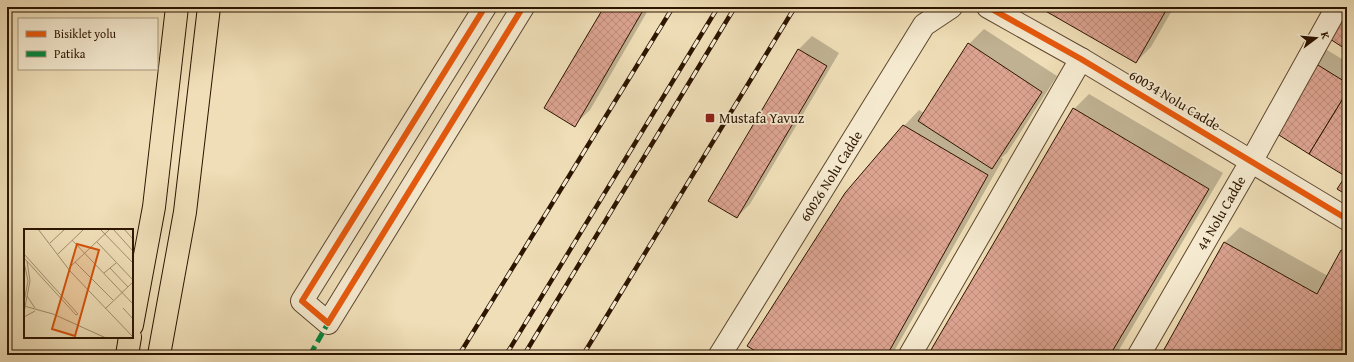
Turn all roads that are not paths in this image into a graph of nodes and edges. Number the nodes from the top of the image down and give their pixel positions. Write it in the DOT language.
graph roads {
  1 [pos="177,7"];
  2 [pos="209,7"];
  3 [pos="485,7"];
  4 [pos="523,7"];
  5 [pos="951,7"];
  6 [pos="988,7"];
  7 [pos="1337,7"];
  8 [pos="1081,59"];
  9 [pos="1252,160"];
  10 [pos="1347,219"];
  11 [pos="133,320"];
  12 [pos="130,338"];
  13 [pos="127,355"];
  14 [pos="159,355"];
  15 [pos="720,355"];
  16 [pos="910,355"];
  17 [pos="1139,355"];
  1 -- 11 [label="main road"];
  2 -- 14 [label="main road"];
  3 -- 4 [label="street"];
  5 -- 15 [label="street, 60026 Nolu Cadde"];
  6 -- 8 [label="street, 60034 Nolu Cadde"];
  7 -- 9 [label="street, 44 Nolu Cadde"];
  8 -- 9 [label="street, 60034 Nolu Cadde"];
  8 -- 16 [label="street"];
  9 -- 10 [label="street, 60034 Nolu Cadde"];
  9 -- 17 [label="street, 44 Nolu Cadde"];
  12 -- 13 [label="main road"];
}
